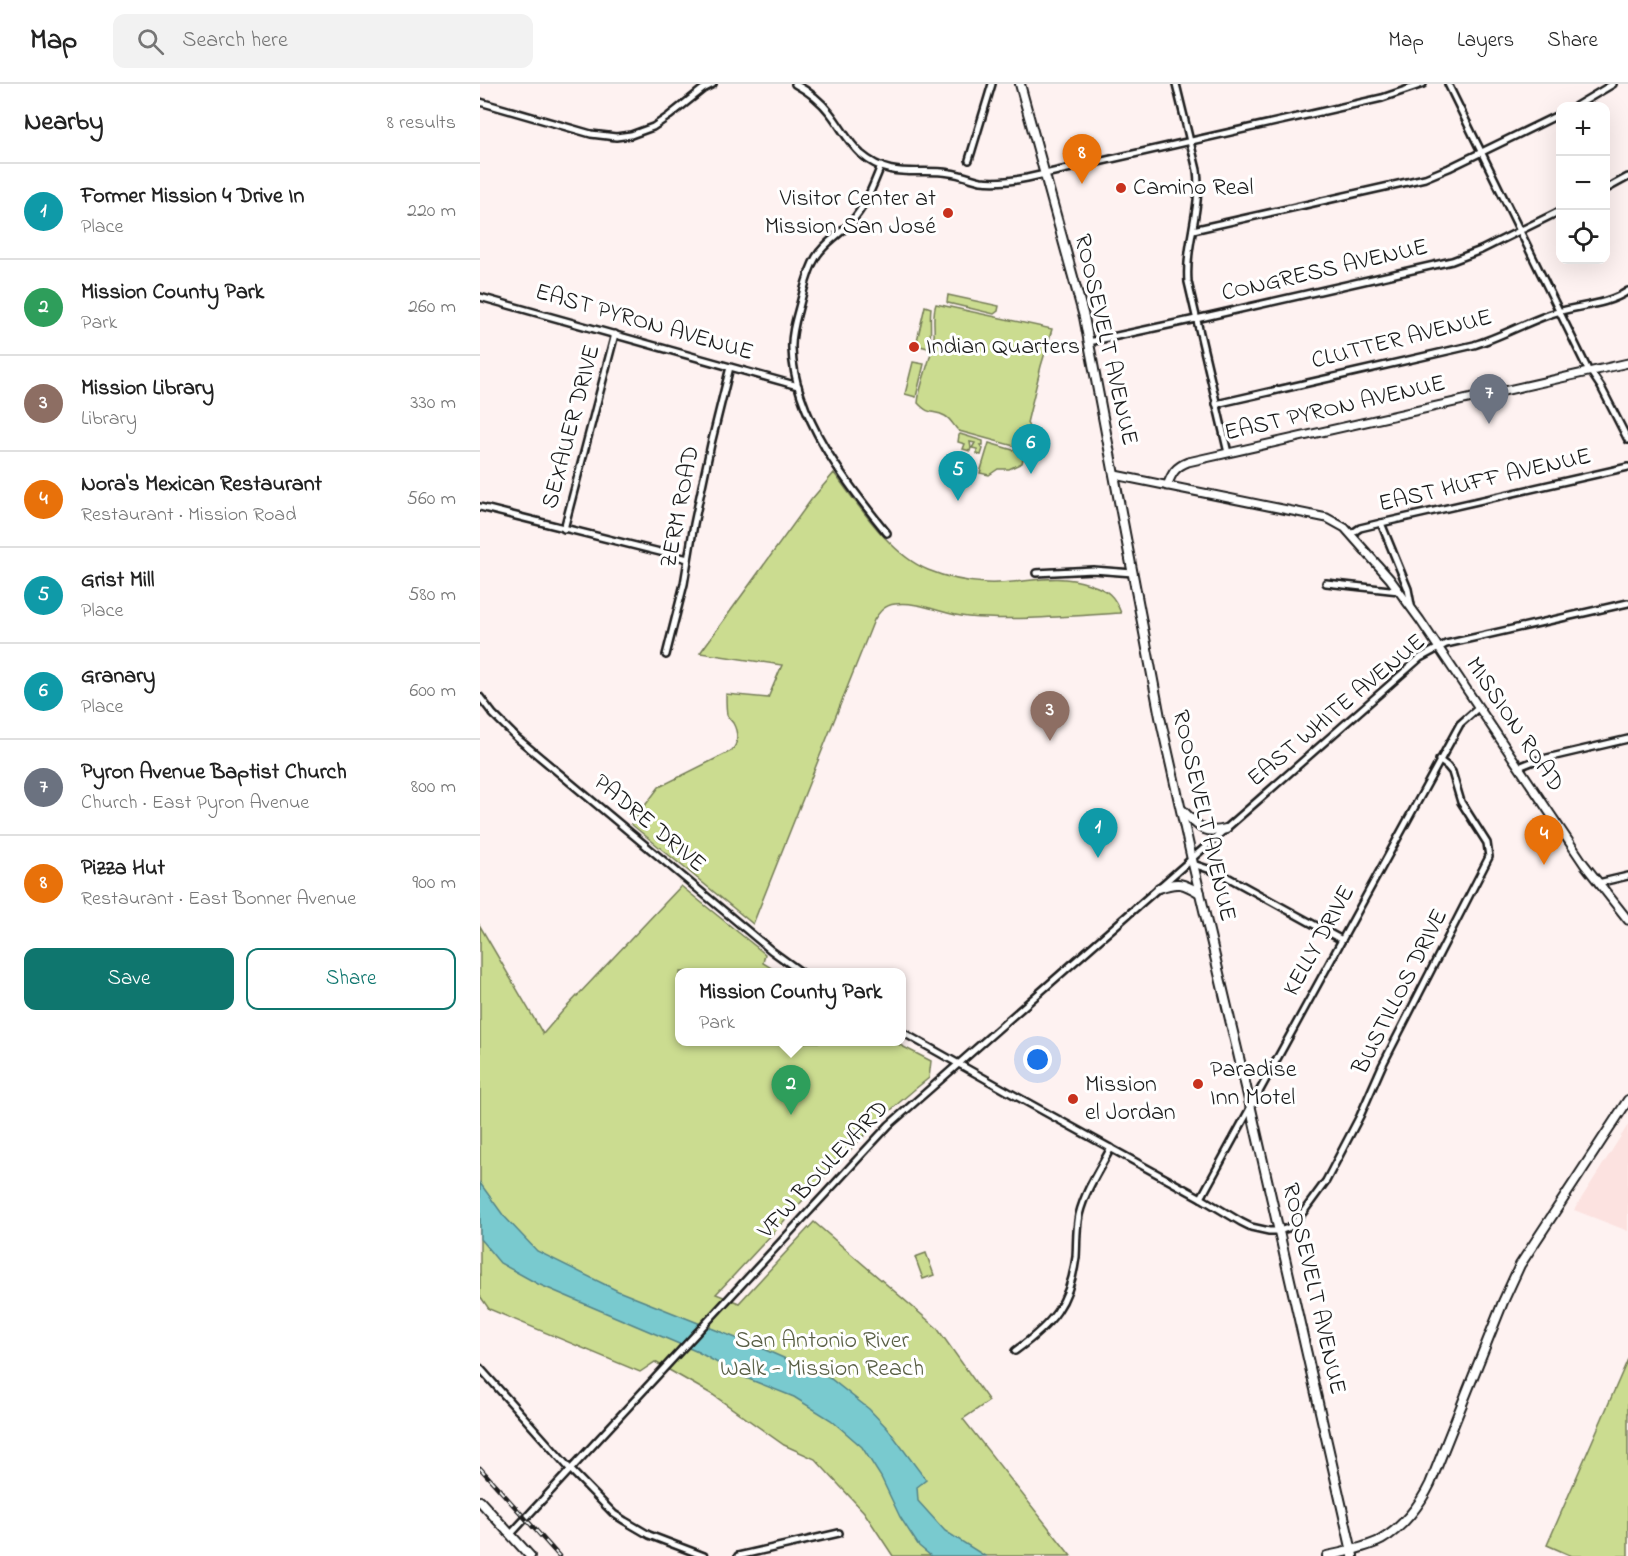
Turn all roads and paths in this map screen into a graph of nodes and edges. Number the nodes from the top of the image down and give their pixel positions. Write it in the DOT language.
graph roads {
  1 [pos="713,84"];
  2 [pos="795,84"];
  3 [pos="992,84"];
  4 [pos="1020,84"];
  5 [pos="1176,84"];
  6 [pos="1423,84"];
  7 [pos="1448,84"];
  8 [pos="1613,84"];
  9 [pos="805,87"];
  10 [pos="480,102"];
  11 [pos="1583,102"];
  12 [pos="1556,116"];
  13 [pos="1191,141"];
  14 [pos="1482,152"];
  15 [pos="969,160"];
  16 [pos="881,166"];
  17 [pos="1045,174"];
  18 [pos="1628,177"];
  19 [pos="1610,186"];
  20 [pos="1556,214"];
  21 [pos="1193,230"];
  22 [pos="1520,231"];
  23 [pos="1628,291"];
  24 [pos="480,297"];
  25 [pos="1558,312"];
  26 [pos="1196,319"];
  27 [pos="615,334"];
  28 [pos="1089,342"];
  29 [pos="1628,363"];
  30 [pos="730,367"];
  31 [pos="1590,372"];
  32 [pos="798,386"];
  33 [pos="1216,404"];
  34 [pos="1628,440"];
  35 [pos="1228,453"];
  36 [pos="1628,467"];
  37 [pos="1115,475"];
  38 [pos="1167,486"];
  39 [pos="480,507"];
  40 [pos="1381,523"];
  41 [pos="564,529"];
  42 [pos="886,532"];
  43 [pos="1351,534"];
  44 [pos="688,559"];
  45 [pos="1036,573"];
  46 [pos="1133,573"];
  47 [pos="1326,583"];
  48 [pos="1399,591"];
  49 [pos="1628,603"];
  50 [pos="1412,609"];
  51 [pos="1438,648"];
  52 [pos="666,655"];
  53 [pos="480,697"];
  54 [pos="1478,708"];
  55 [pos="1628,739"];
  56 [pos="1439,760"];
  57 [pos="1519,768"];
  58 [pos="1180,809"];
  59 [pos="1226,829"];
  60 [pos="1192,862"];
  61 [pos="1628,876"];
  62 [pos="1598,883"];
  63 [pos="1159,888"];
  64 [pos="1200,894"];
  65 [pos="1628,920"];
  66 [pos="1342,940"];
  67 [pos="795,968"];
  68 [pos="906,1034"];
  69 [pos="959,1063"];
  70 [pos="1628,1100"];
  71 [pos="1251,1106"];
  72 [pos="1111,1148"];
  73 [pos="1201,1198"];
  74 [pos="1279,1231"];
  75 [pos="1015,1350"];
  76 [pos="480,1368"];
  77 [pos="570,1469"];
  78 [pos="480,1501"];
  79 [pos="839,1533"];
  80 [pos="510,1535"];
  81 [pos="1353,1553"];
  82 [pos="530,1556"];
  83 [pos="703,1556"];
  84 [pos="738,1556"];
  85 [pos="1328,1556"];
  1 -- 10 [label="street"];
  2 -- 9 [label="street"];
  3 -- 15 [label="street"];
  4 -- 17 [label="main road, ROOSEVELT AVENUE"];
  5 -- 13 [label="street"];
  6 -- 13 [label="street"];
  7 -- 14 [label="street"];
  8 -- 11 [label="street"];
  9 -- 16 [label="street"];
  12 -- 14 [label="street"];
  13 -- 17 [label="street"];
  13 -- 21 [label="street"];
  14 -- 21 [label="street"];
  14 -- 22 [label="street"];
  16 -- 17 [label="street"];
  16 -- 32 [label="street"];
  17 -- 28 [label="main road, ROOSEVELT AVENUE"];
  18 -- 19 [label="street"];
  20 -- 22 [label="street, CONGRESS AVENUE"];
  21 -- 26 [label="street"];
  22 -- 25 [label="street"];
  22 -- 26 [label="street, CONGRESS AVENUE"];
  23 -- 25 [label="street, CLUTTER AVENUE"];
  24 -- 27 [label="street, EAST PYRON AVENUE"];
  25 -- 31 [label="street"];
  25 -- 33 [label="street, CLUTTER AVENUE"];
  26 -- 28 [label="street, CONGRESS AVENUE"];
  26 -- 33 [label="street"];
  27 -- 30 [label="street, EAST PYRON AVENUE"];
  27 -- 41 [label="street, SEXAUER DRIVE"];
  28 -- 37 [label="main road, ROOSEVELT AVENUE"];
  29 -- 31 [label="street, EAST PYRON AVENUE"];
  30 -- 32 [label="street, EAST PYRON AVENUE"];
  30 -- 44 [label="street, ZERM ROAD"];
  31 -- 34 [label="street"];
  31 -- 35 [label="street, EAST PYRON AVENUE"];
  32 -- 42 [label="street"];
  33 -- 35 [label="street"];
  35 -- 38 [label="street, EAST PYRON AVENUE"];
  36 -- 40 [label="street, EAST HUFF AVENUE"];
  37 -- 38 [label="street, MISSION ROAD"];
  37 -- 46 [label="main road, ROOSEVELT AVENUE"];
  38 -- 43 [label="street, MISSION ROAD"];
  39 -- 41 [label="street"];
  40 -- 43 [label="street, EAST HUFF AVENUE"];
  40 -- 50 [label="street, MISSION ROAD"];
  41 -- 44 [label="street"];
  43 -- 48 [label="street, MISSION ROAD"];
  44 -- 52 [label="street, ZERM ROAD"];
  45 -- 46 [label="street"];
  46 -- 58 [label="main road, ROOSEVELT AVENUE"];
  47 -- 48 [label="street"];
  48 -- 50 [label="street, MISSION ROAD"];
  49 -- 51 [label="street, EAST WHITE AVENUE"];
  50 -- 51 [label="street, MISSION ROAD"];
  51 -- 54 [label="street, MISSION ROAD"];
  51 -- 59 [label="street, EAST WHITE AVENUE"];
  53 -- 67 [label="street, PADRE DRIVE"];
  54 -- 56 [label="street, KELLY DRIVE"];
  54 -- 57 [label="street, MISSION ROAD"];
  55 -- 57 [label="street"];
  56 -- 66 [label="street, KELLY DRIVE"];
  56 -- 74 [label="street, BUSTILLOS DRIVE"];
  57 -- 62 [label="street, MISSION ROAD"];
  58 -- 59 [label="main road"];
  58 -- 60 [label="main road, ROOSEVELT AVENUE"];
  59 -- 60 [label="street, EAST WHITE AVENUE"];
  60 -- 63 [label="street, VFW BOULEVARD"];
  60 -- 64 [label="main road, ROOSEVELT AVENUE"];
  60 -- 66 [label="street"];
  61 -- 62 [label="street"];
  62 -- 65 [label="street, MISSION ROAD"];
  63 -- 64 [label="main road"];
  63 -- 69 [label="street, VFW BOULEVARD"];
  64 -- 71 [label="main road, ROOSEVELT AVENUE"];
  66 -- 71 [label="street, KELLY DRIVE"];
  68 -- 69 [label="street"];
  69 -- 72 [label="street"];
  69 -- 77 [label="street, VFW BOULEVARD"];
  70 -- 81 [label="main road"];
  71 -- 73 [label="street, KELLY DRIVE"];
  71 -- 74 [label="main road, ROOSEVELT AVENUE"];
  72 -- 73 [label="street"];
  72 -- 75 [label="street"];
  73 -- 74 [label="street"];
  74 -- 81 [label="main road, ROOSEVELT AVENUE"];
  76 -- 77 [label="street"];
  77 -- 80 [label="street, VFW BOULEVARD"];
  77 -- 83 [label="street"];
  78 -- 80 [label="main road"];
  79 -- 84 [label="street"];
  80 -- 82 [label="main road"];
  81 -- 85 [label="main road"];
}
